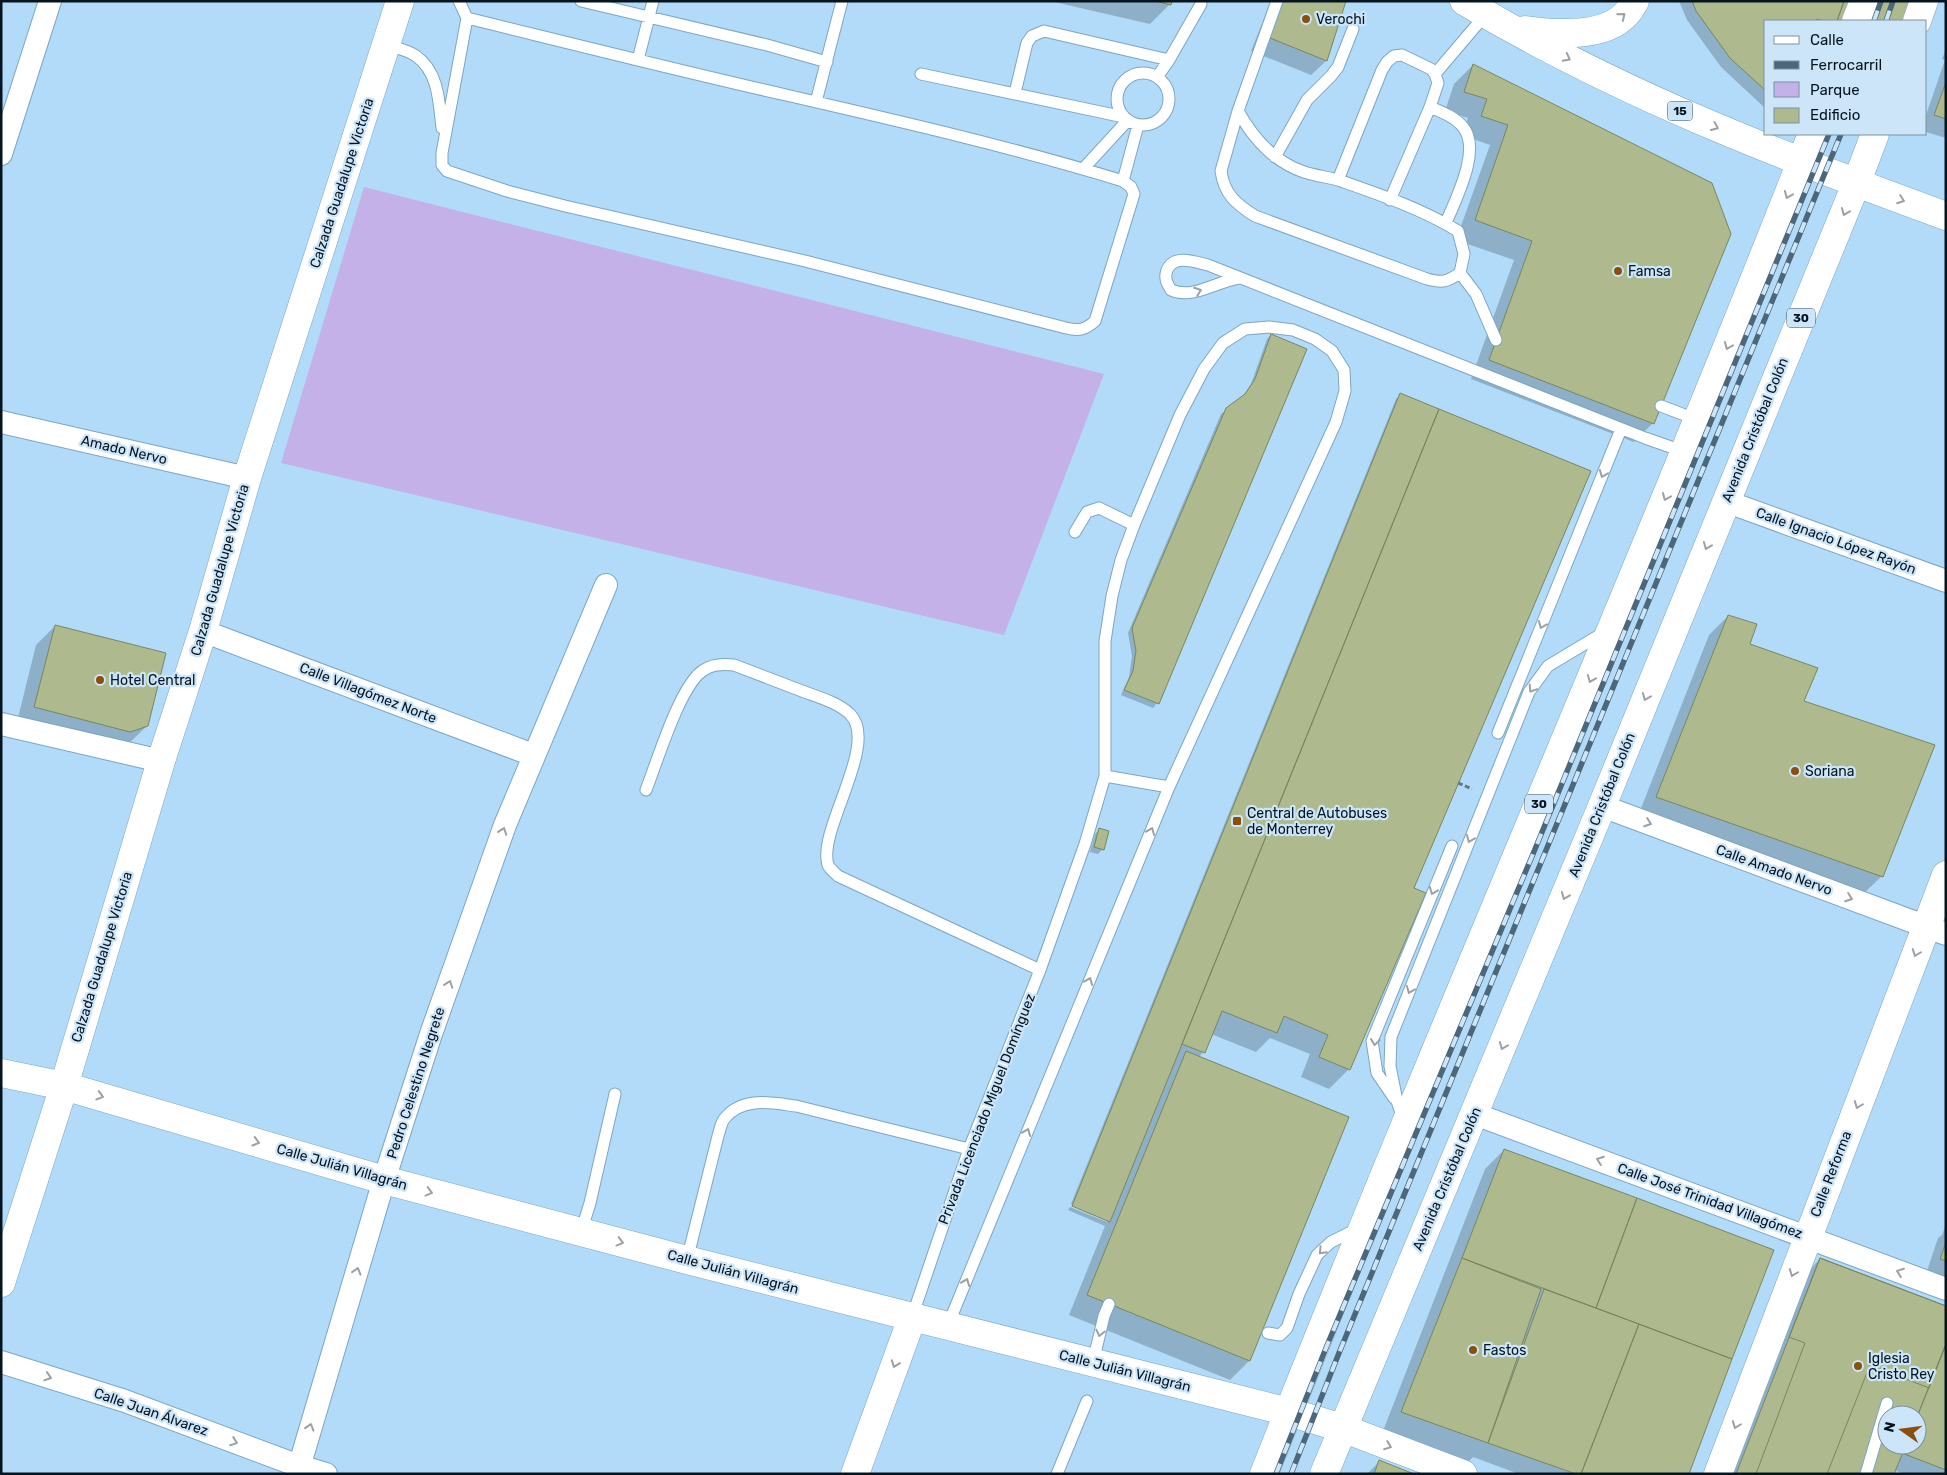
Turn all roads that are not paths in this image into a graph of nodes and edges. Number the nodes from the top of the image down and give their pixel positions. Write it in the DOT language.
graph roads {
  1 [pos="50,1"];
  2 [pos="400,1"];
  3 [pos="459,1"];
  4 [pos="471,1"];
  5 [pos="581,1"];
  6 [pos="653,1"];
  7 [pos="842,1"];
  8 [pos="1277,1"];
  9 [pos="1635,1"];
  10 [pos="1864,1"];
  11 [pos="1924,1"];
  12 [pos="1202,2"];
  13 [pos="1486,15"];
  14 [pos="649,17"];
  15 [pos="467,18"];
  16 [pos="1856,20"];
  17 [pos="1917,20"];
  18 [pos="1353,29"];
  19 [pos="387,45"];
  20 [pos="638,60"];
  21 [pos="1169,60"];
  22 [pos="827,62"];
  23 [pos="921,74"];
  24 [pos="1436,74"];
  25 [pos="1157,77"];
  26 [pos="1015,93"];
  27 [pos="816,102"];
  28 [pos="1430,107"];
  29 [pos="1238,111"];
  30 [pos="1130,121"];
  31 [pos="1812,135"];
  32 [pos="1875,135"];
  33 [pos="444,139"];
  34 [pos="1,154"];
  35 [pos="1275,157"];
  36 [pos="1801,163"];
  37 [pos="1083,169"];
  38 [pos="1338,180"];
  39 [pos="1123,181"];
  40 [pos="1856,184"];
  41 [pos="1390,200"];
  42 [pos="1946,216"];
  43 [pos="1446,223"];
  44 [pos="1460,273"];
  45 [pos="1240,278"];
  46 [pos="1496,340"];
  47 [pos="1661,406"];
  48 [pos="1698,420"];
  49 [pos="1,422"];
  50 [pos="1621,429"];
  51 [pos="1685,452"];
  52 [pos="247,478"];
  53 [pos="1726,501"];
  54 [pos="1134,525"];
  55 [pos="1075,532"];
  56 [pos="1945,580"];
  57 [pos="606,585"];
  58 [pos="1611,628"];
  59 [pos="203,631"];
  60 [pos="1,724"];
  61 [pos="1498,733"];
  62 [pos="533,755"];
  63 [pos="161,761"];
  64 [pos="1105,776"];
  65 [pos="1169,787"];
  66 [pos="646,790"];
  67 [pos="1602,806"];
  68 [pos="1452,846"];
  69 [pos="1946,875"];
  70 [pos="1936,930"];
  71 [pos="1040,970"];
  72 [pos="1,1073"];
  73 [pos="64,1086"];
  74 [pos="615,1094"];
  75 [pos="1401,1113"];
  76 [pos="1475,1114"];
  77 [pos="969,1149"];
  78 [pos="384,1180"];
  79 [pos="1363,1226"];
  80 [pos="581,1232"];
  81 [pos="1807,1237"];
  82 [pos="687,1260"];
  83 [pos="1,1283"];
  84 [pos="1946,1289"];
  85 [pos="1109,1304"];
  86 [pos="912,1318"];
  87 [pos="947,1327"];
  88 [pos="1268,1333"];
  89 [pos="1,1362"];
  90 [pos="1093,1364"];
  91 [pos="1087,1400"];
  92 [pos="1887,1403"];
  93 [pos="1288,1412"];
  94 [pos="1342,1428"];
  95 [pos="298,1470"];
  96 [pos="326,1474"];
  97 [pos="855,1474"];
  98 [pos="1057,1474"];
  99 [pos="1264,1474"];
  100 [pos="1324,1474"];
  101 [pos="1463,1474"];
  102 [pos="1718,1474"];
  103 [pos="1866,1474"];
  1 -- 34 [label="street"];
  2 -- 19 [label="main road, Calzada Guadalupe Victoria"];
  3 -- 15 [label="lane"];
  4 -- 15 [label="lane"];
  5 -- 14 [label="lane"];
  6 -- 14 [label="lane"];
  7 -- 22 [label="lane"];
  8 -- 29 [label="lane"];
  13 -- 9 [label="main road, one-way"];
  10 -- 16 [label="main road"];
  11 -- 17 [label="main road"];
  12 -- 21 [label="lane"];
  13 -- 24 [label="lane"];
  13 -- 36 [label="main road, 15, one-way"];
  14 -- 20 [label="lane"];
  14 -- 22 [label="lane"];
  15 -- 20 [label="lane"];
  15 -- 33 [label="lane"];
  18 -- 35 [label="lane"];
  19 -- 33 [label="lane"];
  19 -- 52 [label="main road, Calzada Guadalupe Victoria"];
  20 -- 27 [label="lane"];
  21 -- 25 [label="lane"];
  21 -- 26 [label="lane"];
  22 -- 27 [label="lane"];
  23 -- 26 [label="lane"];
  24 -- 28 [label="lane"];
  24 -- 38 [label="lane"];
  25 -- 30 [label="lane"];
  25 -- 30 [label="lane"];
  26 -- 30 [label="lane"];
  27 -- 37 [label="lane"];
  28 -- 41 [label="lane"];
  28 -- 43 [label="lane"];
  29 -- 35 [label="lane"];
  29 -- 44 [label="lane"];
  30 -- 37 [label="lane"];
  30 -- 39 [label="lane"];
  31 -- 36 [label="main road, 30"];
  32 -- 40 [label="main road, Avenida Cristóbal Colón / 30"];
  33 -- 39 [label="lane"];
  35 -- 38 [label="lane"];
  36 -- 40 [label="main road, 15"];
  36 -- 48 [label="main road, 30, one-way"];
  37 -- 39 [label="lane"];
  38 -- 41 [label="lane"];
  40 -- 42 [label="main road, 15, one-way"];
  40 -- 53 [label="main road, Avenida Cristóbal Colón / 30, one-way"];
  41 -- 43 [label="lane"];
  43 -- 44 [label="lane"];
  44 -- 46 [label="lane"];
  45 -- 45 [label="lane, one-way"];
  45 -- 50 [label="lane"];
  47 -- 48 [label="lane"];
  48 -- 51 [label="main road, 30"];
  49 -- 52 [label="street, Amado Nervo"];
  50 -- 51 [label="lane"];
  50 -- 61 [label="lane, one-way"];
  51 -- 58 [label="main road, 30, one-way"];
  52 -- 59 [label="main road, Calzada Guadalupe Victoria"];
  53 -- 56 [label="street, Calle Ignacio López Rayón"];
  53 -- 67 [label="main road, Avenida Cristóbal Colón / 30, one-way"];
  54 -- 55 [label="lane"];
  54 -- 64 [label="lane, Privada Licenciado Miguel Domínguez"];
  54 -- 65 [label="lane, Privada Licenciado Miguel Domínguez"];
  57 -- 62 [label="street, Pedro Celestino Negrete"];
  58 -- 75 [label="main road, 30, one-way"];
  58 -- 75 [label="lane, one-way"];
  59 -- 62 [label="street, Calle Villagómez Norte"];
  59 -- 63 [label="main road, Calzada Guadalupe Victoria"];
  60 -- 63 [label="street"];
  78 -- 62 [label="street, Pedro Celestino Negrete, one-way"];
  63 -- 73 [label="main road, Calzada Guadalupe Victoria"];
  64 -- 65 [label="lane"];
  64 -- 71 [label="lane, Privada Licenciado Miguel Domínguez"];
  87 -- 65 [label="lane, Privada Licenciado Miguel Domínguez, one-way"];
  66 -- 71 [label="lane"];
  67 -- 70 [label="street, Calle Amado Nervo, one-way"];
  67 -- 76 [label="main road, Avenida Cristóbal Colón / 30, one-way"];
  68 -- 75 [label="lane, one-way"];
  69 -- 70 [label="main road, Calle Reforma"];
  70 -- 81 [label="main road, Calle Reforma, one-way"];
  71 -- 77 [label="lane, Privada Licenciado Miguel Domínguez"];
  72 -- 73 [label="main road, Calle Julián Villagrán"];
  73 -- 78 [label="main road, Calle Julián Villagrán, one-way"];
  73 -- 83 [label="main road, Calzada Guadalupe Victoria"];
  74 -- 80 [label="lane"];
  75 -- 79 [label="main road, 30"];
  81 -- 76 [label="street, Calle José Trinidad Villagómez, one-way"];
  76 -- 94 [label="main road, Avenida Cristóbal Colón / 30"];
  77 -- 82 [label="lane"];
  77 -- 86 [label="lane, Privada Licenciado Miguel Domínguez"];
  78 -- 80 [label="main road, Calle Julián Villagrán, one-way"];
  95 -- 78 [label="street, Pedro Celestino Negrete, one-way"];
  79 -- 88 [label="lane, one-way"];
  79 -- 93 [label="main road, 30"];
  80 -- 82 [label="main road, Calle Julián Villagrán, one-way"];
  84 -- 81 [label="street, Calle José Trinidad Villagómez, one-way"];
  81 -- 102 [label="main road, Calle Reforma, one-way"];
  82 -- 86 [label="main road, Calle Julián Villagrán"];
  85 -- 90 [label="lane, one-way"];
  86 -- 87 [label="main road, Calle Julián Villagrán"];
  86 -- 97 [label="main road, one-way"];
  87 -- 90 [label="main road, Calle Julián Villagrán"];
  89 -- 95 [label="street, Calle Juan Álvarez, one-way"];
  90 -- 93 [label="main road, Calle Julián Villagrán"];
  91 -- 98 [label="lane"];
  92 -- 103 [label="lane"];
  93 -- 94 [label="main road, Calle Julián Villagrán"];
  93 -- 99 [label="main road, 30"];
  94 -- 100 [label="main road, Avenida Cristóbal Colón / 30"];
  94 -- 101 [label="main road, Calle Julián Villagrán, one-way"];
  95 -- 96 [label="street, Calle Juan Álvarez"];
}
